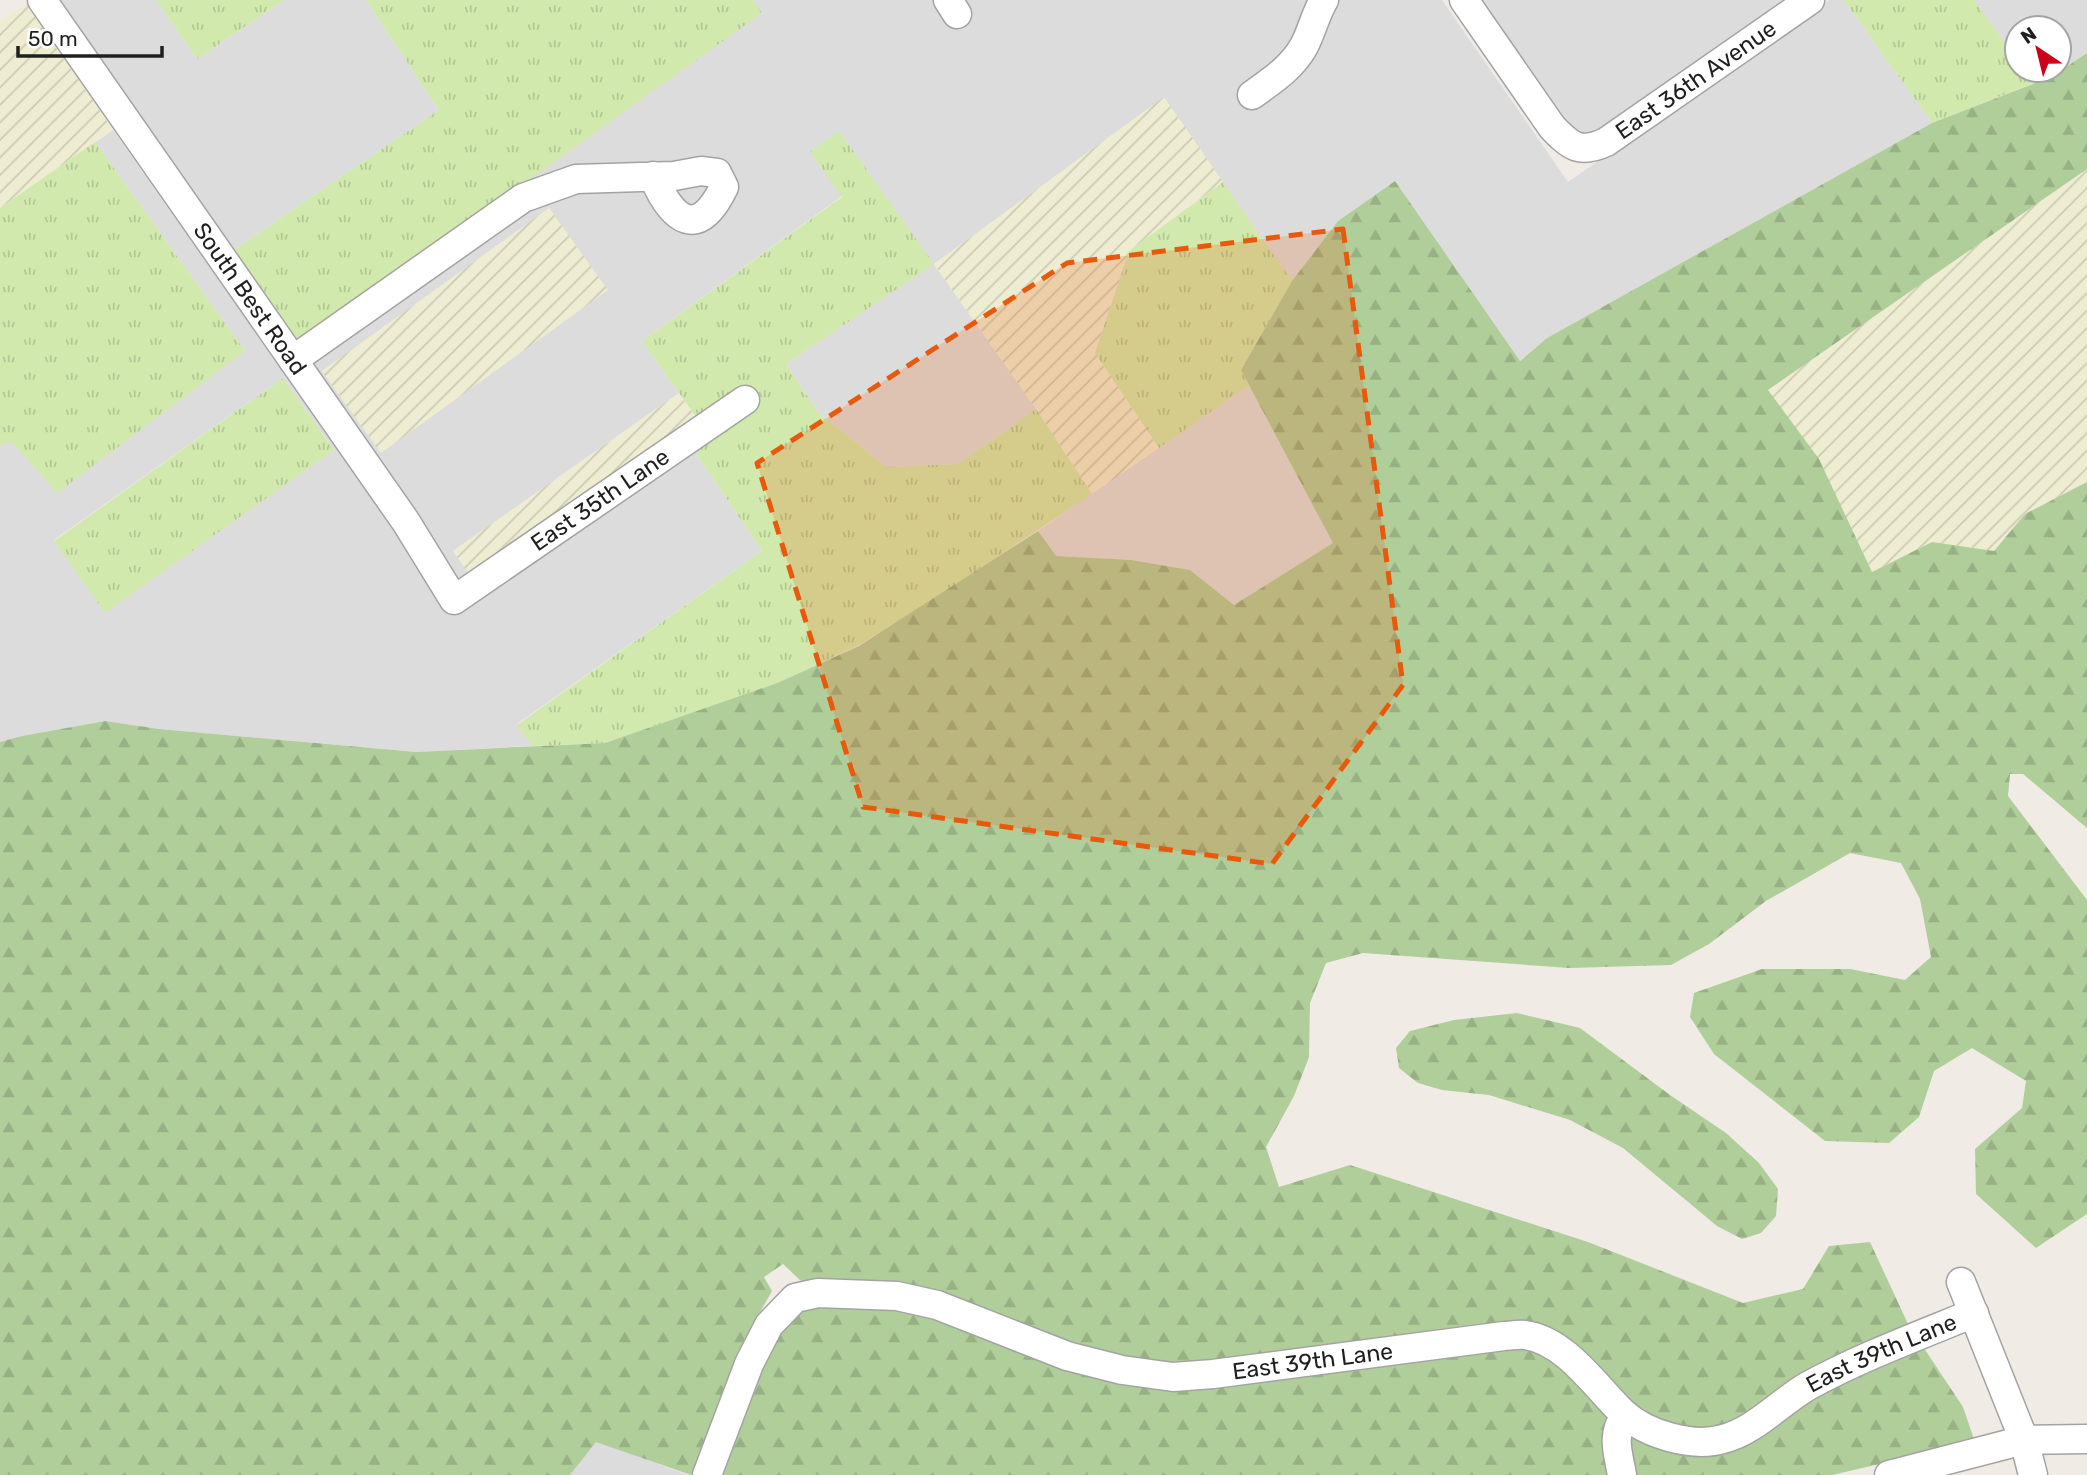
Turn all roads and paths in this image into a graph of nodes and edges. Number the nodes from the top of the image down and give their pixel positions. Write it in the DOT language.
graph roads {
  1 [pos="42,0"];
  2 [pos="1324,0"];
  3 [pos="1464,0"];
  4 [pos="1810,0"];
  5 [pos="1252,95"];
  6 [pos="653,176"];
  7 [pos="293,360"];
  8 [pos="745,400"];
  9 [pos="454,600"];
  10 [pos="1961,1282"];
  11 [pos="1974,1313"];
  12 [pos="1625,1415"];
  13 [pos="2087,1439"];
  14 [pos="2024,1440"];
  15 [pos="707,1475"];
  16 [pos="1622,1475"];
  17 [pos="1889,1475"];
  18 [pos="2033,1475"];
  1 -- 7 [label="street, South Best Road"];
  2 -- 5 [label="street"];
  3 -- 4 [label="street, East 36th Avenue"];
  6 -- 7 [label="street"];
  7 -- 9 [label="street, South Best Road"];
  8 -- 9 [label="street, East 35th Lane"];
  10 -- 11 [label="street"];
  11 -- 12 [label="street, East 39th Lane"];
  11 -- 14 [label="street"];
  12 -- 15 [label="street, East 39th Lane"];
  12 -- 16 [label="street"];
  13 -- 14 [label="street"];
  14 -- 17 [label="street"];
  14 -- 18 [label="street"];
}
